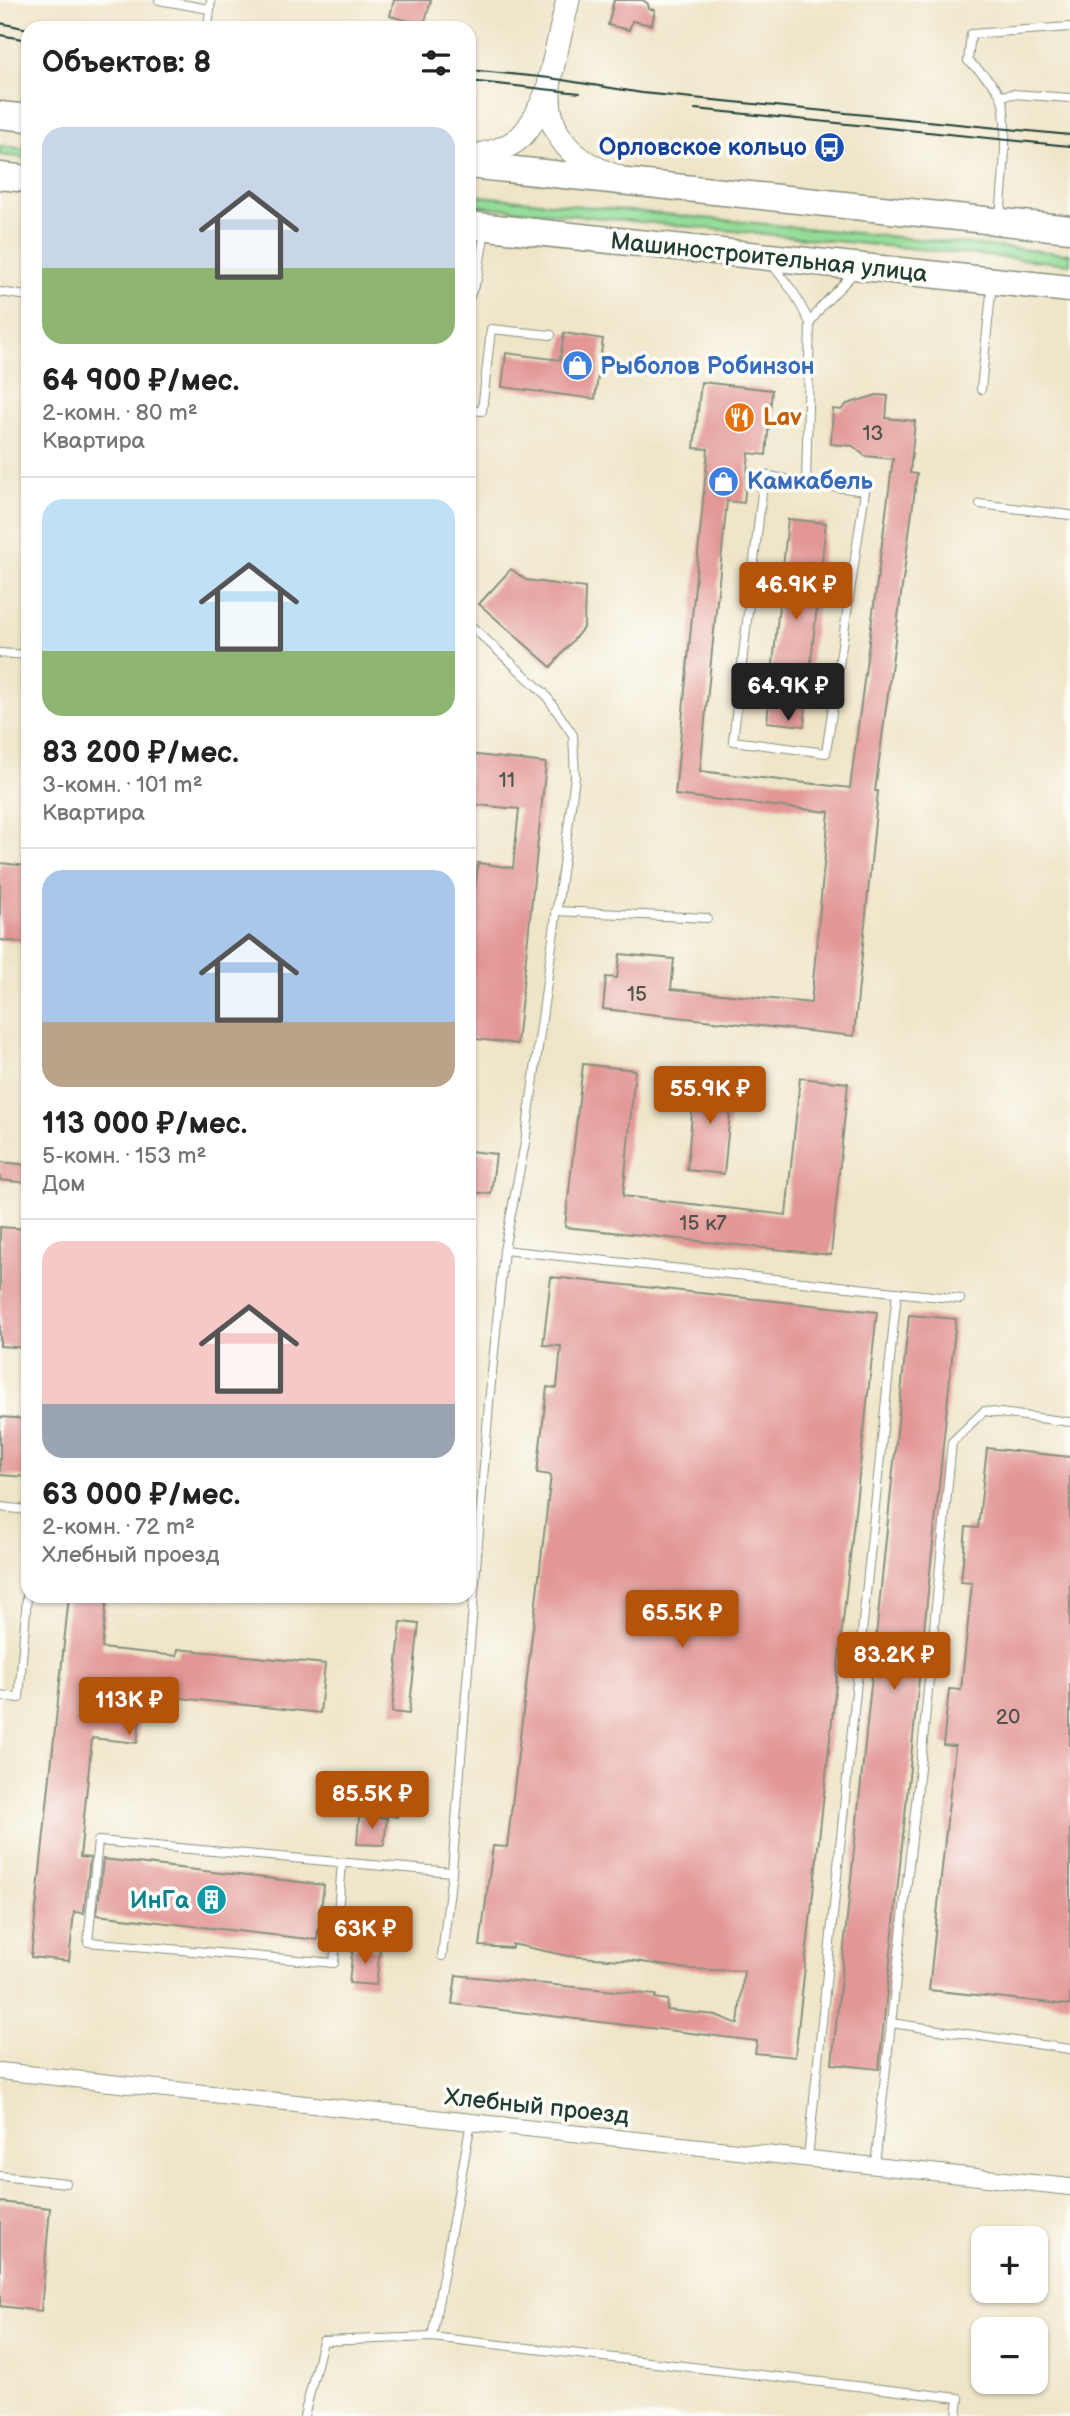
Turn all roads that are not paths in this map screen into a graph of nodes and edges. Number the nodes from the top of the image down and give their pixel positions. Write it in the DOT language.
graph roads {
  1 [pos="159,0"];
  2 [pos="568,0"];
  3 [pos="210,5"];
  4 [pos="1070,27"];
  5 [pos="548,89"];
  6 [pos="1000,96"];
  7 [pos="1070,98"];
  8 [pos="0,115"];
  9 [pos="21,117"];
  10 [pos="476,156"];
  11 [pos="476,166"];
  12 [pos="0,176"];
  13 [pos="21,178"];
  14 [pos="637,183"];
  15 [pos="1000,221"];
  16 [pos="477,226"];
  17 [pos="1070,229"];
  18 [pos="766,257"];
  19 [pos="861,267"];
  20 [pos="476,281"];
  21 [pos="992,281"];
  22 [pos="1070,289"];
  23 [pos="0,292"];
  24 [pos="21,295"];
  25 [pos="810,323"];
  26 [pos="551,335"];
  27 [pos="981,389"];
  28 [pos="476,411"];
  29 [pos="806,483"];
  30 [pos="981,504"];
  31 [pos="1070,515"];
  32 [pos="476,630"];
  33 [pos="0,653"];
  34 [pos="21,654"];
  35 [pos="556,911"];
  36 [pos="707,918"];
  37 [pos="504,1250"];
  38 [pos="897,1292"];
  39 [pos="960,1299"];
  40 [pos="1070,1422"];
  41 [pos="0,1507"];
  42 [pos="21,1509"];
  43 [pos="476,1569"];
  44 [pos="26,1603"];
  45 [pos="473,1603"];
  46 [pos="0,1696"];
  47 [pos="342,1863"];
  48 [pos="452,1872"];
  49 [pos="443,1956"];
  50 [pos="891,2023"];
  51 [pos="1070,2049"];
  52 [pos="0,2070"];
  53 [pos="471,2122"];
  54 [pos="808,2158"];
  55 [pos="875,2165"];
  56 [pos="0,2176"];
  57 [pos="66,2183"];
  58 [pos="1070,2187"];
  59 [pos="432,2337"];
  60 [pos="303,2416"];
  61 [pos="957,2416"];
  1 -- 3 [label="lane"];
  2 -- 5 [label="street"];
  4 -- 6 [label="lane"];
  5 -- 10 [label="street"];
  5 -- 14 [label="street"];
  6 -- 7 [label="lane"];
  6 -- 15 [label="lane"];
  8 -- 9 [label="main road"];
  11 -- 14 [label="main road"];
  12 -- 13 [label="main road"];
  14 -- 15 [label="main road"];
  15 -- 17 [label="main road"];
  16 -- 18 [label="main road, Машиностроительная улица"];
  16 -- 20 [label="lane"];
  18 -- 19 [label="main road, Машиностроительная улица"];
  18 -- 25 [label="lane"];
  19 -- 21 [label="main road, Машиностроительная улица"];
  19 -- 25 [label="lane"];
  21 -- 22 [label="main road, Машиностроительная улица"];
  21 -- 27 [label="lane"];
  23 -- 24 [label="lane"];
  25 -- 29 [label="lane"];
  26 -- 28 [label="lane"];
  29 -- 29 [label="lane"];
  30 -- 31 [label="lane"];
  32 -- 35 [label="lane"];
  33 -- 34 [label="lane"];
  35 -- 36 [label="lane"];
  35 -- 37 [label="lane"];
  37 -- 38 [label="lane"];
  37 -- 43 [label="lane"];
  38 -- 39 [label="lane"];
  38 -- 54 [label="lane"];
  40 -- 50 [label="lane"];
  41 -- 42 [label="lane"];
  44 -- 46 [label="lane"];
  45 -- 48 [label="lane"];
  47 -- 47 [label="lane"];
  47 -- 48 [label="lane"];
  48 -- 49 [label="lane"];
  50 -- 51 [label="lane"];
  50 -- 55 [label="lane"];
  52 -- 53 [label="street, Хлебный проезд"];
  53 -- 54 [label="street, Хлебный проезд"];
  53 -- 59 [label="lane"];
  54 -- 55 [label="street, Хлебный проезд"];
  55 -- 58 [label="street, Хлебный проезд"];
  56 -- 57 [label="lane"];
  59 -- 60 [label="lane"];
  59 -- 61 [label="lane"];
}
